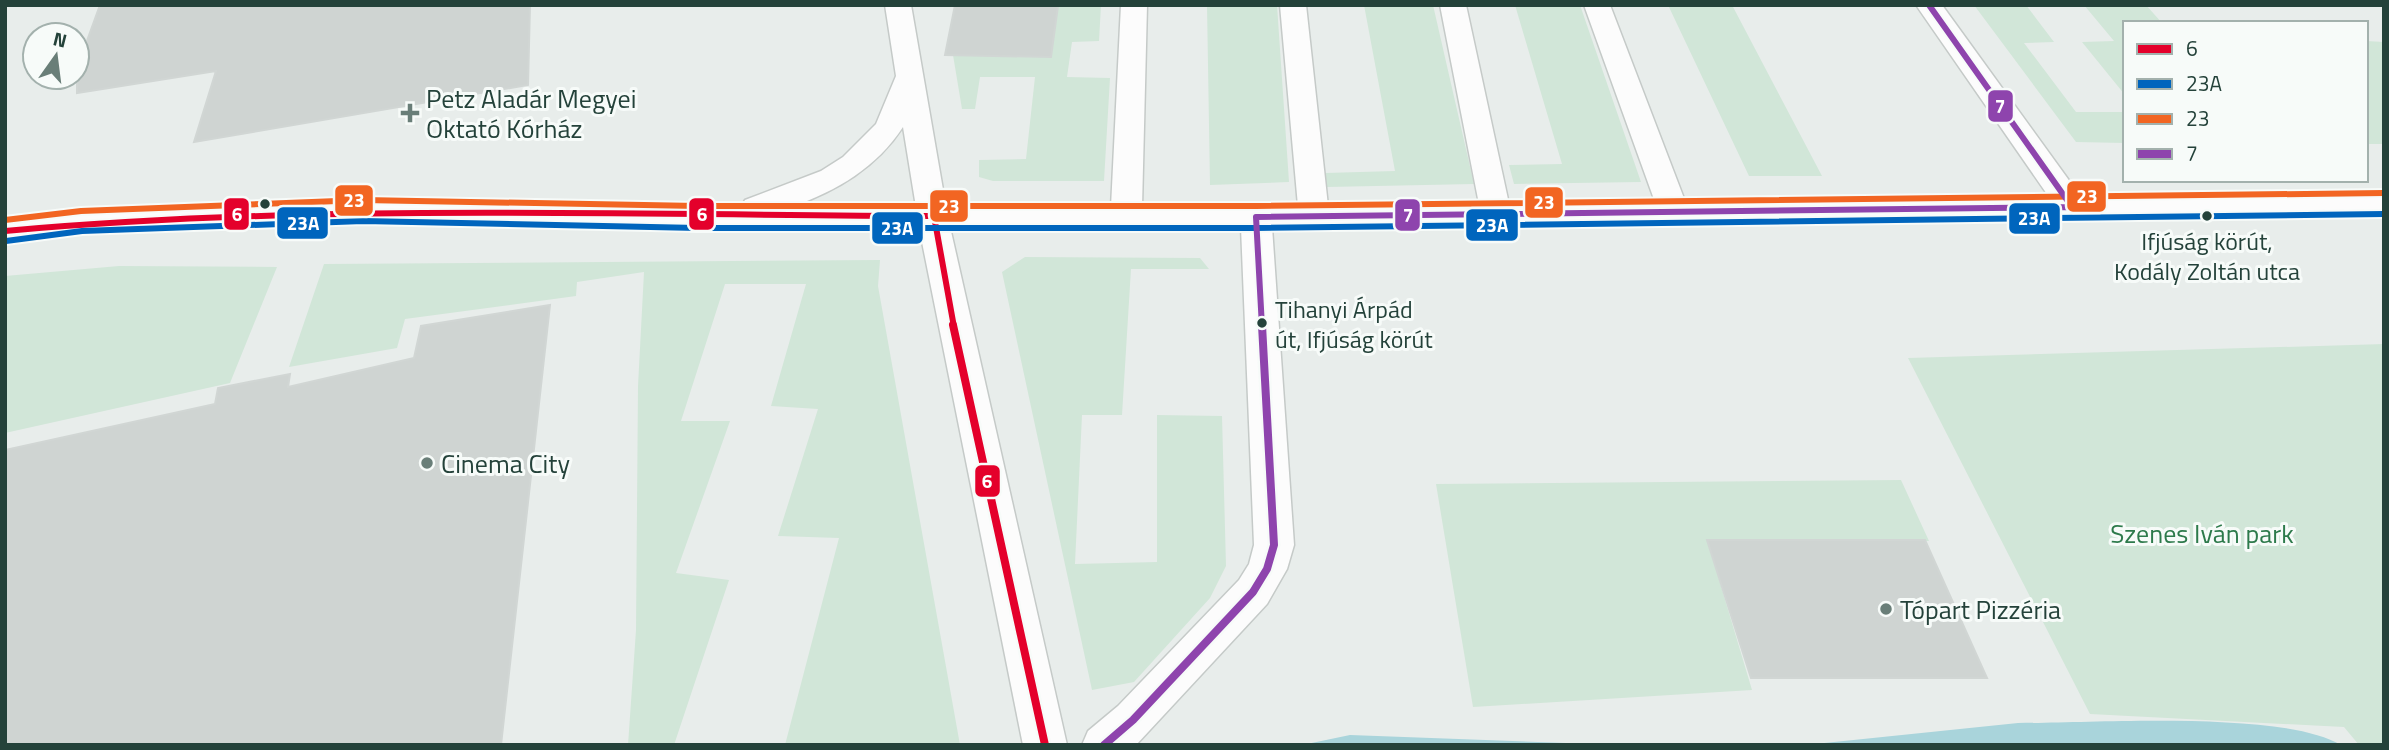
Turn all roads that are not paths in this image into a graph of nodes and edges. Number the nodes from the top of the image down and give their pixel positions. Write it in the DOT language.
graph roads {
  1 [pos="898,5"];
  2 [pos="1134,5"];
  3 [pos="1293,5"];
  4 [pos="1453,5"];
  5 [pos="1597,5"];
  6 [pos="1929,5"];
  7 [pos="910,70"];
  8 [pos="2384,203"];
  9 [pos="2072,207"];
  10 [pos="1674,212"];
  11 [pos="1496,213"];
  12 [pos="933,216"];
  13 [pos="1314,216"];
  14 [pos="698,217"];
  15 [pos="1126,217"];
  16 [pos="1256,217"];
  17 [pos="5,232"];
  18 [pos="1045,745"];
  19 [pos="1104,745"];
  1 -- 7 [label="street"];
  2 -- 15 [label="street"];
  3 -- 13 [label="street"];
  4 -- 11 [label="street"];
  5 -- 10 [label="street"];
  6 -- 9 [label="street"];
  7 -- 12 [label="street"];
  7 -- 14 [label="street"];
  8 -- 9 [label="street"];
  9 -- 10 [label="street"];
  10 -- 11 [label="street"];
  11 -- 13 [label="street"];
  12 -- 14 [label="street"];
  12 -- 15 [label="street"];
  12 -- 18 [label="street"];
  13 -- 16 [label="street"];
  14 -- 17 [label="street"];
  15 -- 16 [label="street"];
  16 -- 19 [label="street"];
}
